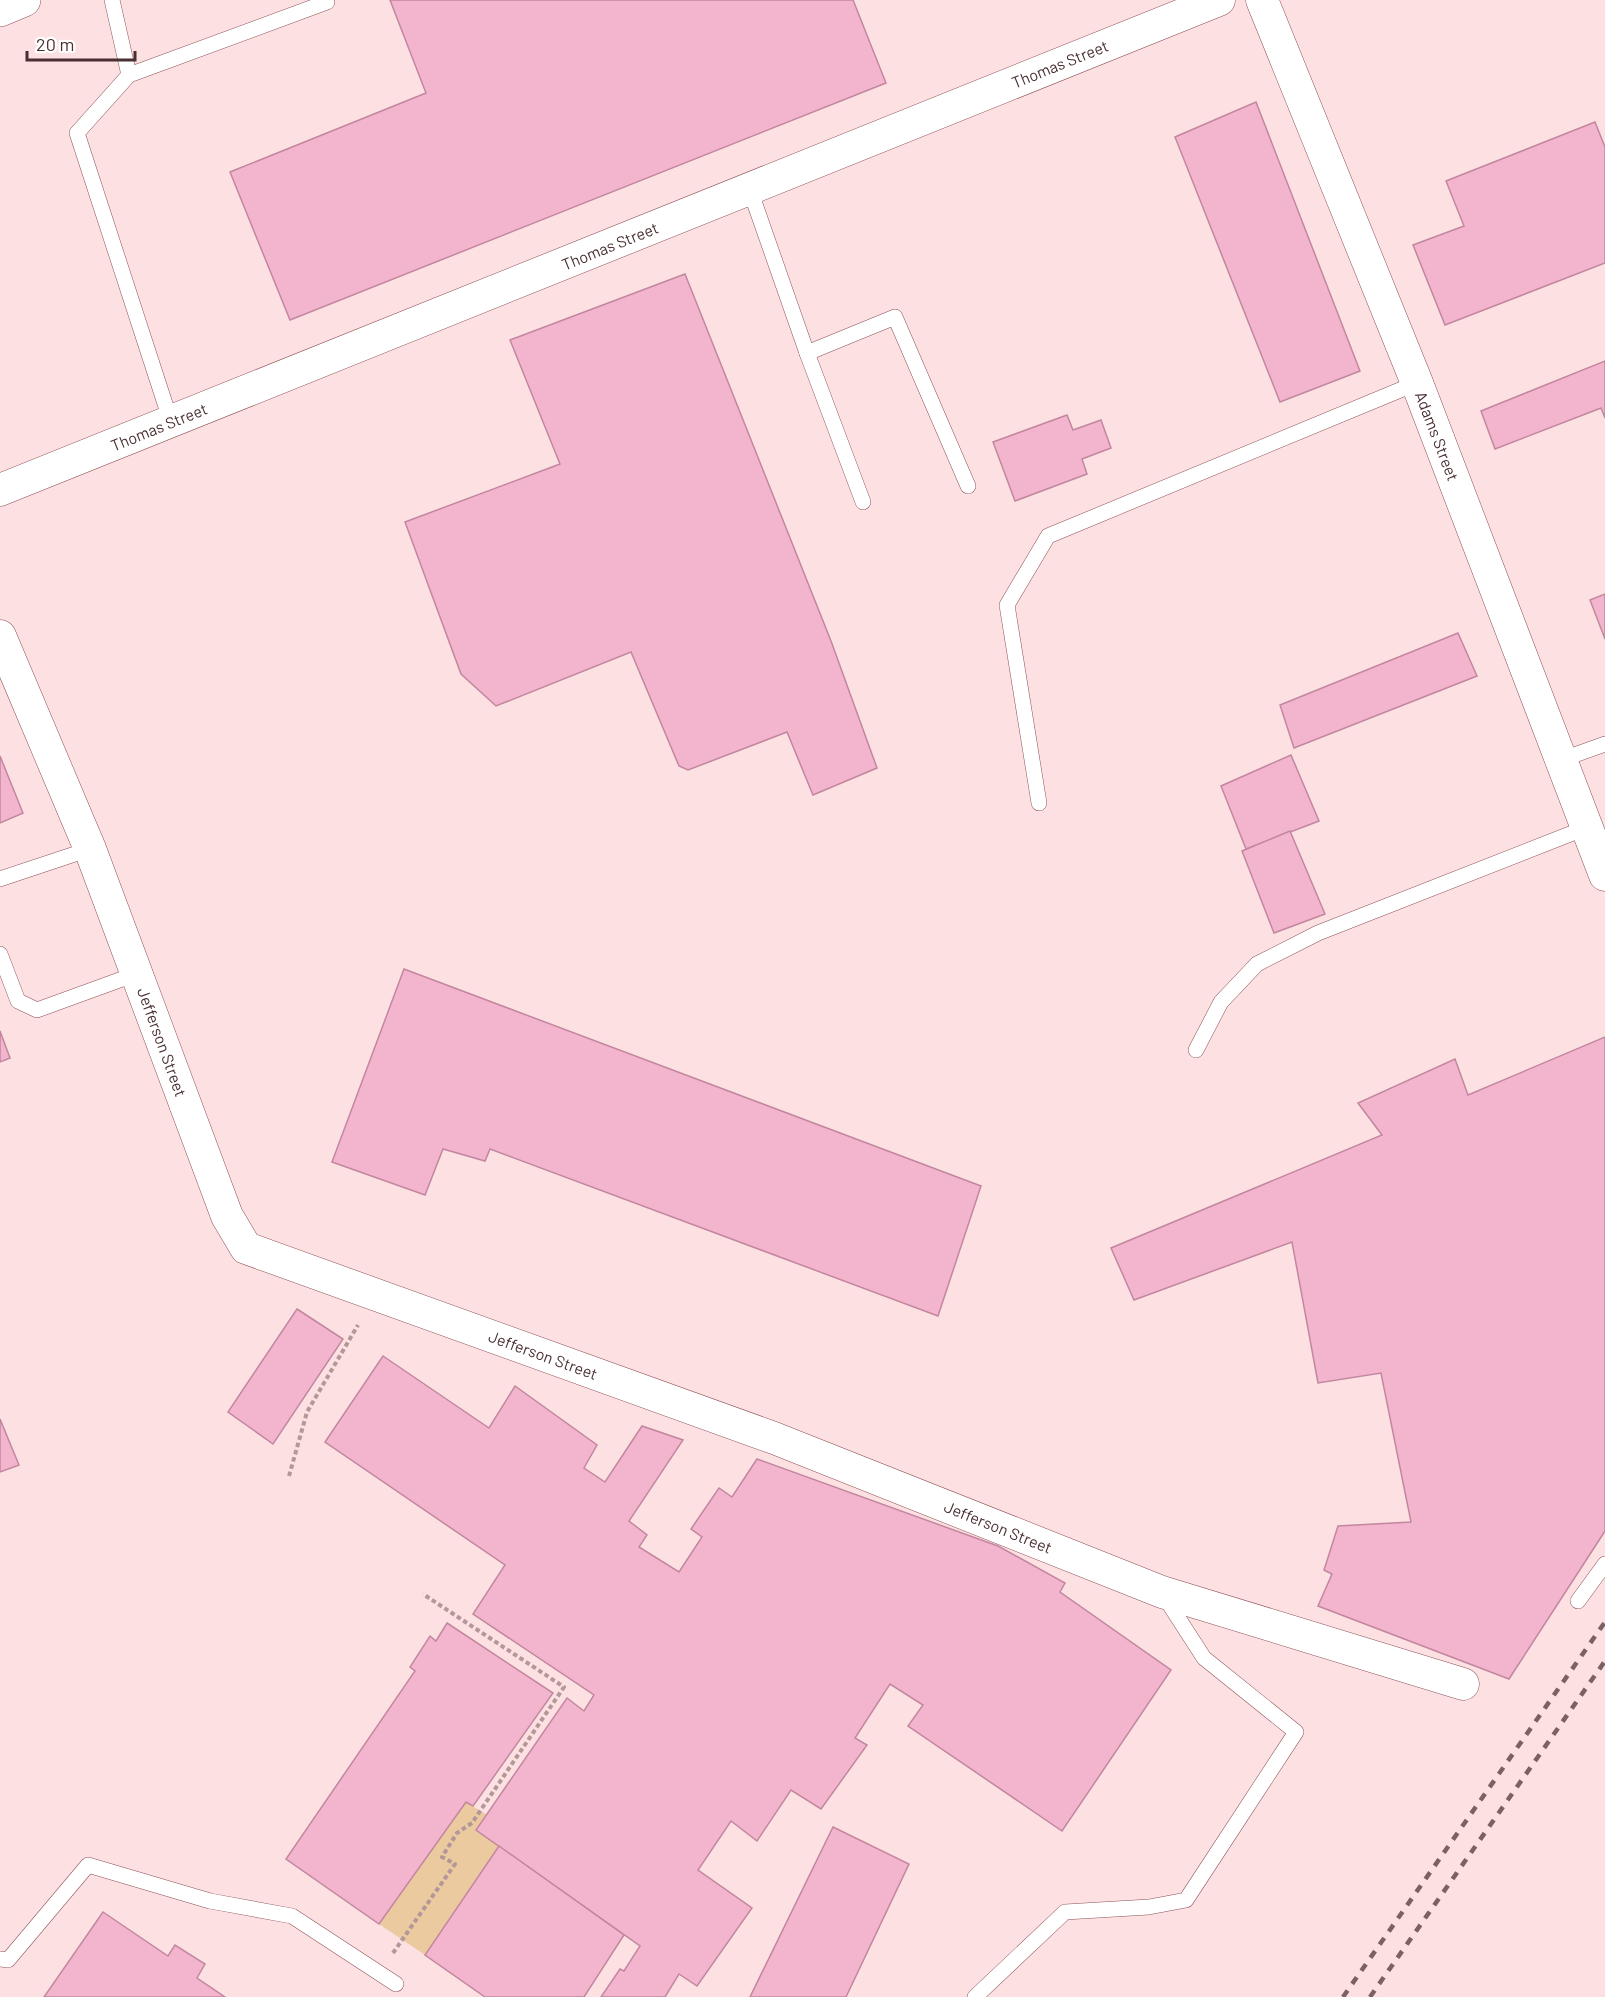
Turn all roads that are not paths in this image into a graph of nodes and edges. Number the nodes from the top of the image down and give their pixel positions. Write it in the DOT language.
graph roads {
  1 [pos="24,0"];
  2 [pos="112,0"];
  3 [pos="1219,0"];
  4 [pos="1262,0"];
  5 [pos="327,2"];
  6 [pos="0,10"];
  7 [pos="129,75"];
  8 [pos="750,190"];
  9 [pos="807,353"];
  10 [pos="1416,383"];
  11 [pos="171,422"];
  12 [pos="968,486"];
  13 [pos="0,490"];
  14 [pos="863,502"];
  15 [pos="0,636"];
  16 [pos="1605,744"];
  17 [pos="1563,759"];
  18 [pos="1039,803"];
  19 [pos="1588,827"];
  20 [pos="90,849"];
  21 [pos="1605,875"];
  22 [pos="0,879"];
  23 [pos="0,954"];
  24 [pos="136,974"];
  25 [pos="1196,1050"];
  26 [pos="1605,1564"];
  27 [pos="1162,1592"];
  28 [pos="1578,1601"];
  29 [pos="1463,1684"];
  30 [pos="0,1959"];
  31 [pos="396,1984"];
  32 [pos="975,1997"];
  1 -- 6 [label="main road"];
  2 -- 7 [label="lane"];
  3 -- 8 [label="street, Thomas Street"];
  4 -- 10 [label="street, Adams Street"];
  5 -- 7 [label="lane"];
  7 -- 11 [label="lane"];
  8 -- 9 [label="lane"];
  8 -- 11 [label="street, Thomas Street"];
  9 -- 12 [label="lane"];
  9 -- 14 [label="lane"];
  10 -- 17 [label="street, Adams Street"];
  10 -- 18 [label="lane"];
  11 -- 13 [label="street, Thomas Street"];
  15 -- 20 [label="street, Jefferson Street"];
  16 -- 17 [label="lane"];
  17 -- 19 [label="street, Adams Street"];
  19 -- 21 [label="street, Adams Street"];
  19 -- 25 [label="lane"];
  20 -- 22 [label="lane"];
  20 -- 24 [label="street, Jefferson Street"];
  23 -- 24 [label="lane"];
  24 -- 27 [label="street, Jefferson Street"];
  26 -- 28 [label="lane"];
  27 -- 29 [label="street, Jefferson Street"];
  27 -- 32 [label="lane"];
  30 -- 31 [label="lane"];
}
